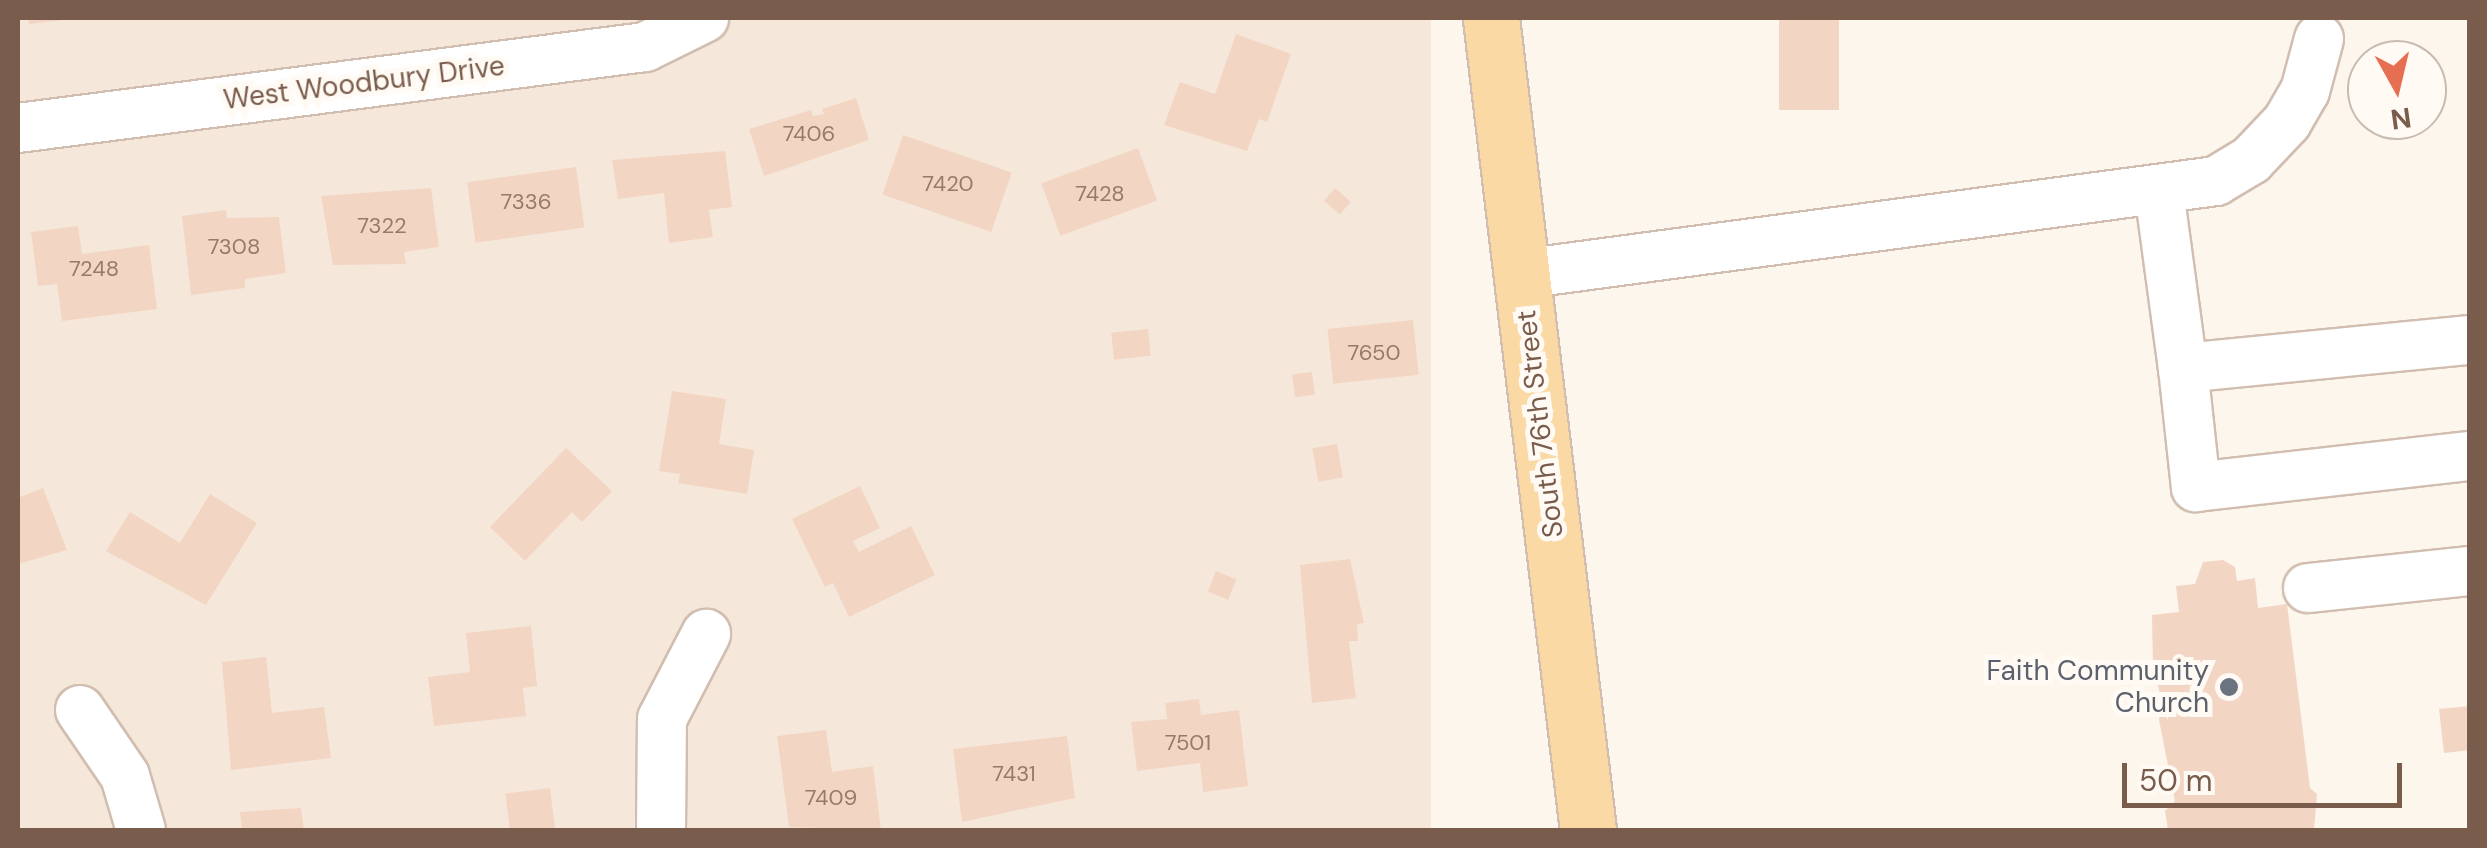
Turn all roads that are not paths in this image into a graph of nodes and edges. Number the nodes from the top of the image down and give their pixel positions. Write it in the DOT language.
graph roads {
  1 [pos="704,18"];
  2 [pos="1490,18"];
  3 [pos="2319,39"];
  4 [pos="18,128"];
  5 [pos="2159,191"];
  6 [pos="1522,274"];
  7 [pos="2470,340"];
  8 [pos="2183,368"];
  9 [pos="2470,456"];
  10 [pos="2470,571"];
  11 [pos="2308,588"];
  12 [pos="706,634"];
  13 [pos="80,710"];
  14 [pos="141,830"];
  15 [pos="661,830"];
  16 [pos="1588,830"];
  1 -- 4 [label="street, West Woodbury Drive"];
  2 -- 6 [label="main road, South 76th Street"];
  3 -- 5 [label="street"];
  5 -- 6 [label="street"];
  5 -- 8 [label="street"];
  6 -- 16 [label="main road, South 76th Street"];
  7 -- 8 [label="street"];
  8 -- 9 [label="street"];
  10 -- 11 [label="street"];
  12 -- 15 [label="street"];
  13 -- 14 [label="street"];
}
